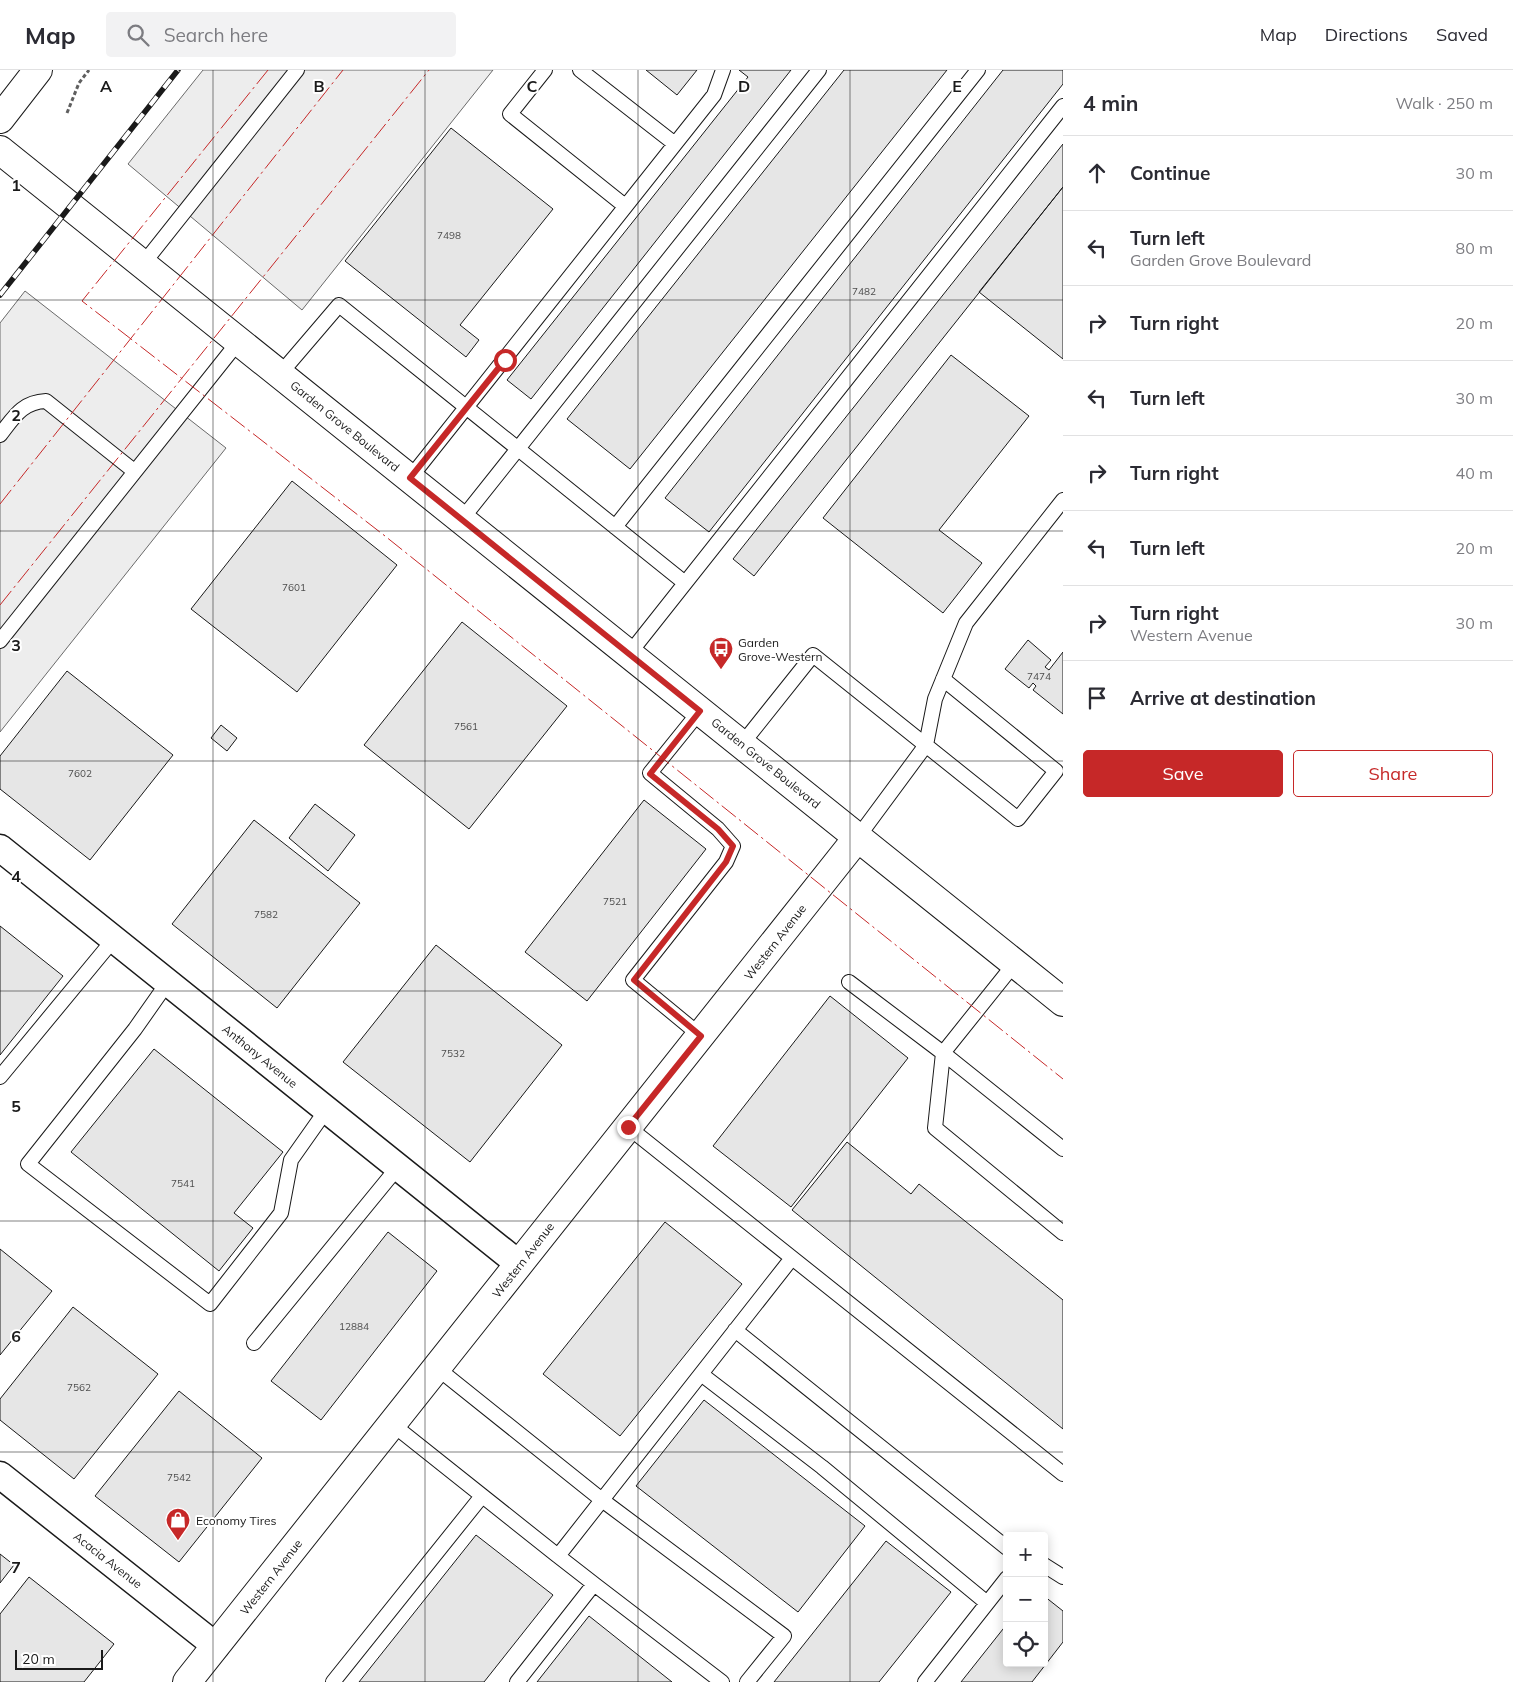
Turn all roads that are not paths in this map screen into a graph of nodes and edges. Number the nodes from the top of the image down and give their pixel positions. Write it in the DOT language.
graph roads {
  1 [pos="38,70"];
  2 [pos="297,70"];
  3 [pos="545,70"];
  4 [pos="580,70"];
  5 [pos="723,70"];
  6 [pos="819,70"];
  7 [pos="978,70"];
  8 [pos="1063,106"];
  9 [pos="0,119"];
  10 [pos="675,144"];
  11 [pos="0,150"];
  12 [pos="626,206"];
  13 [pos="143,264"];
  14 [pos="239,341"];
  15 [pos="280,374"];
  16 [pos="466,408"];
  17 [pos="0,435"];
  18 [pos="518,449"];
  19 [pos="134,472"];
  20 [pos="410,478"];
  21 [pos="1063,500"];
  22 [pos="462,519"];
  23 [pos="615,527"];
  24 [pos="685,583"];
  25 [pos="0,641"];
  26 [pos="629,654"];
  27 [pos="943,679"];
  28 [pos="700,711"];
  29 [pos="742,744"];
  30 [pos="926,745"];
  31 [pos="858,837"];
  32 [pos="0,848"];
  33 [pos="114,939"];
  34 [pos="1015,963"];
  35 [pos="168,982"];
  36 [pos="848,982"];
  37 [pos="1063,1002"];
  38 [pos="701,1036"];
  39 [pos="943,1052"];
  40 [pos="0,1077"];
  41 [pos="326,1109"];
  42 [pos="628,1127"];
  43 [pos="1063,1149"];
  44 [pos="398,1167"];
  45 [pos="1063,1233"];
  46 [pos="792,1258"];
  47 [pos="519,1264"];
  48 [pos="735,1330"];
  49 [pos="254,1344"];
  50 [pos="437,1368"];
  51 [pos="701,1374"];
  52 [pos="392,1424"];
  53 [pos="1063,1474"];
  54 [pos="0,1475"];
  55 [pos="482,1496"];
  56 [pos="602,1500"];
  57 [pos="1003,1545"];
  58 [pos="558,1556"];
  59 [pos="1048,1568"];
  60 [pos="1063,1577"];
  61 [pos="1003,1583"];
  62 [pos="594,1584"];
  63 [pos="987,1603"];
  64 [pos="216,1646"];
  65 [pos="187,1682"];
  66 [pos="333,1682"];
  67 [pos="516,1682"];
  68 [pos="722,1682"];
  69 [pos="747,1682"];
  70 [pos="925,1682"];
  1 -- 9 [label="main road"];
  2 -- 13 [label="lane"];
  3 -- 12 [label="lane"];
  4 -- 10 [label="lane"];
  5 -- 10 [label="lane"];
  6 -- 18 [label="lane"];
  7 -- 23 [label="lane"];
  8 -- 24 [label="lane"];
  10 -- 12 [label="lane"];
  11 -- 13 [label="main road, Garden Grove Boulevard"];
  12 -- 16 [label="lane"];
  13 -- 14 [label="main road, Garden Grove Boulevard"];
  14 -- 15 [label="main road, Garden Grove Boulevard"];
  14 -- 19 [label="lane"];
  15 -- 16 [label="lane"];
  15 -- 20 [label="main road, Garden Grove Boulevard"];
  16 -- 18 [label="lane"];
  16 -- 20 [label="lane"];
  17 -- 19 [label="lane"];
  18 -- 22 [label="lane"];
  18 -- 23 [label="lane"];
  19 -- 25 [label="lane"];
  20 -- 22 [label="main road, Garden Grove Boulevard"];
  21 -- 27 [label="lane"];
  22 -- 26 [label="main road, Garden Grove Boulevard"];
  23 -- 24 [label="lane"];
  24 -- 26 [label="lane"];
  26 -- 28 [label="main road, Garden Grove Boulevard"];
  27 -- 30 [label="lane"];
  27 -- 30 [label="lane"];
  28 -- 29 [label="main road, Garden Grove Boulevard"];
  28 -- 38 [label="lane"];
  29 -- 30 [label="lane"];
  29 -- 31 [label="main road, Garden Grove Boulevard"];
  30 -- 31 [label="lane"];
  31 -- 34 [label="main road, Garden Grove Boulevard"];
  31 -- 38 [label="main road, Western Avenue"];
  32 -- 33 [label="street, Anthony Avenue"];
  33 -- 35 [label="street, Anthony Avenue"];
  33 -- 40 [label="lane"];
  34 -- 37 [label="main road, Garden Grove Boulevard"];
  34 -- 39 [label="lane"];
  35 -- 41 [label="street, Anthony Avenue"];
  35 -- 41 [label="lane"];
  36 -- 39 [label="lane"];
  38 -- 42 [label="main road, Western Avenue"];
  39 -- 43 [label="lane"];
  39 -- 45 [label="lane"];
  41 -- 44 [label="street, Anthony Avenue"];
  42 -- 46 [label="lane"];
  42 -- 47 [label="main road, Western Avenue"];
  44 -- 47 [label="street, Anthony Avenue"];
  44 -- 49 [label="lane"];
  46 -- 48 [label="lane"];
  46 -- 53 [label="lane"];
  47 -- 50 [label="main road, Western Avenue"];
  48 -- 51 [label="lane"];
  48 -- 57 [label="lane"];
  50 -- 52 [label="main road, Western Avenue"];
  50 -- 56 [label="lane"];
  51 -- 56 [label="lane"];
  51 -- 63 [label="lane"];
  52 -- 55 [label="lane"];
  52 -- 64 [label="main road, Western Avenue"];
  54 -- 64 [label="street, Acacia Avenue"];
  55 -- 58 [label="lane"];
  55 -- 66 [label="lane"];
  56 -- 58 [label="lane"];
  56 -- 69 [label="lane"];
  58 -- 62 [label="lane"];
  59 -- 60 [label="lane"];
  61 -- 63 [label="lane"];
  62 -- 67 [label="lane"];
  62 -- 68 [label="lane"];
  63 -- 70 [label="lane"];
  64 -- 65 [label="main road, Western Avenue"];
}
